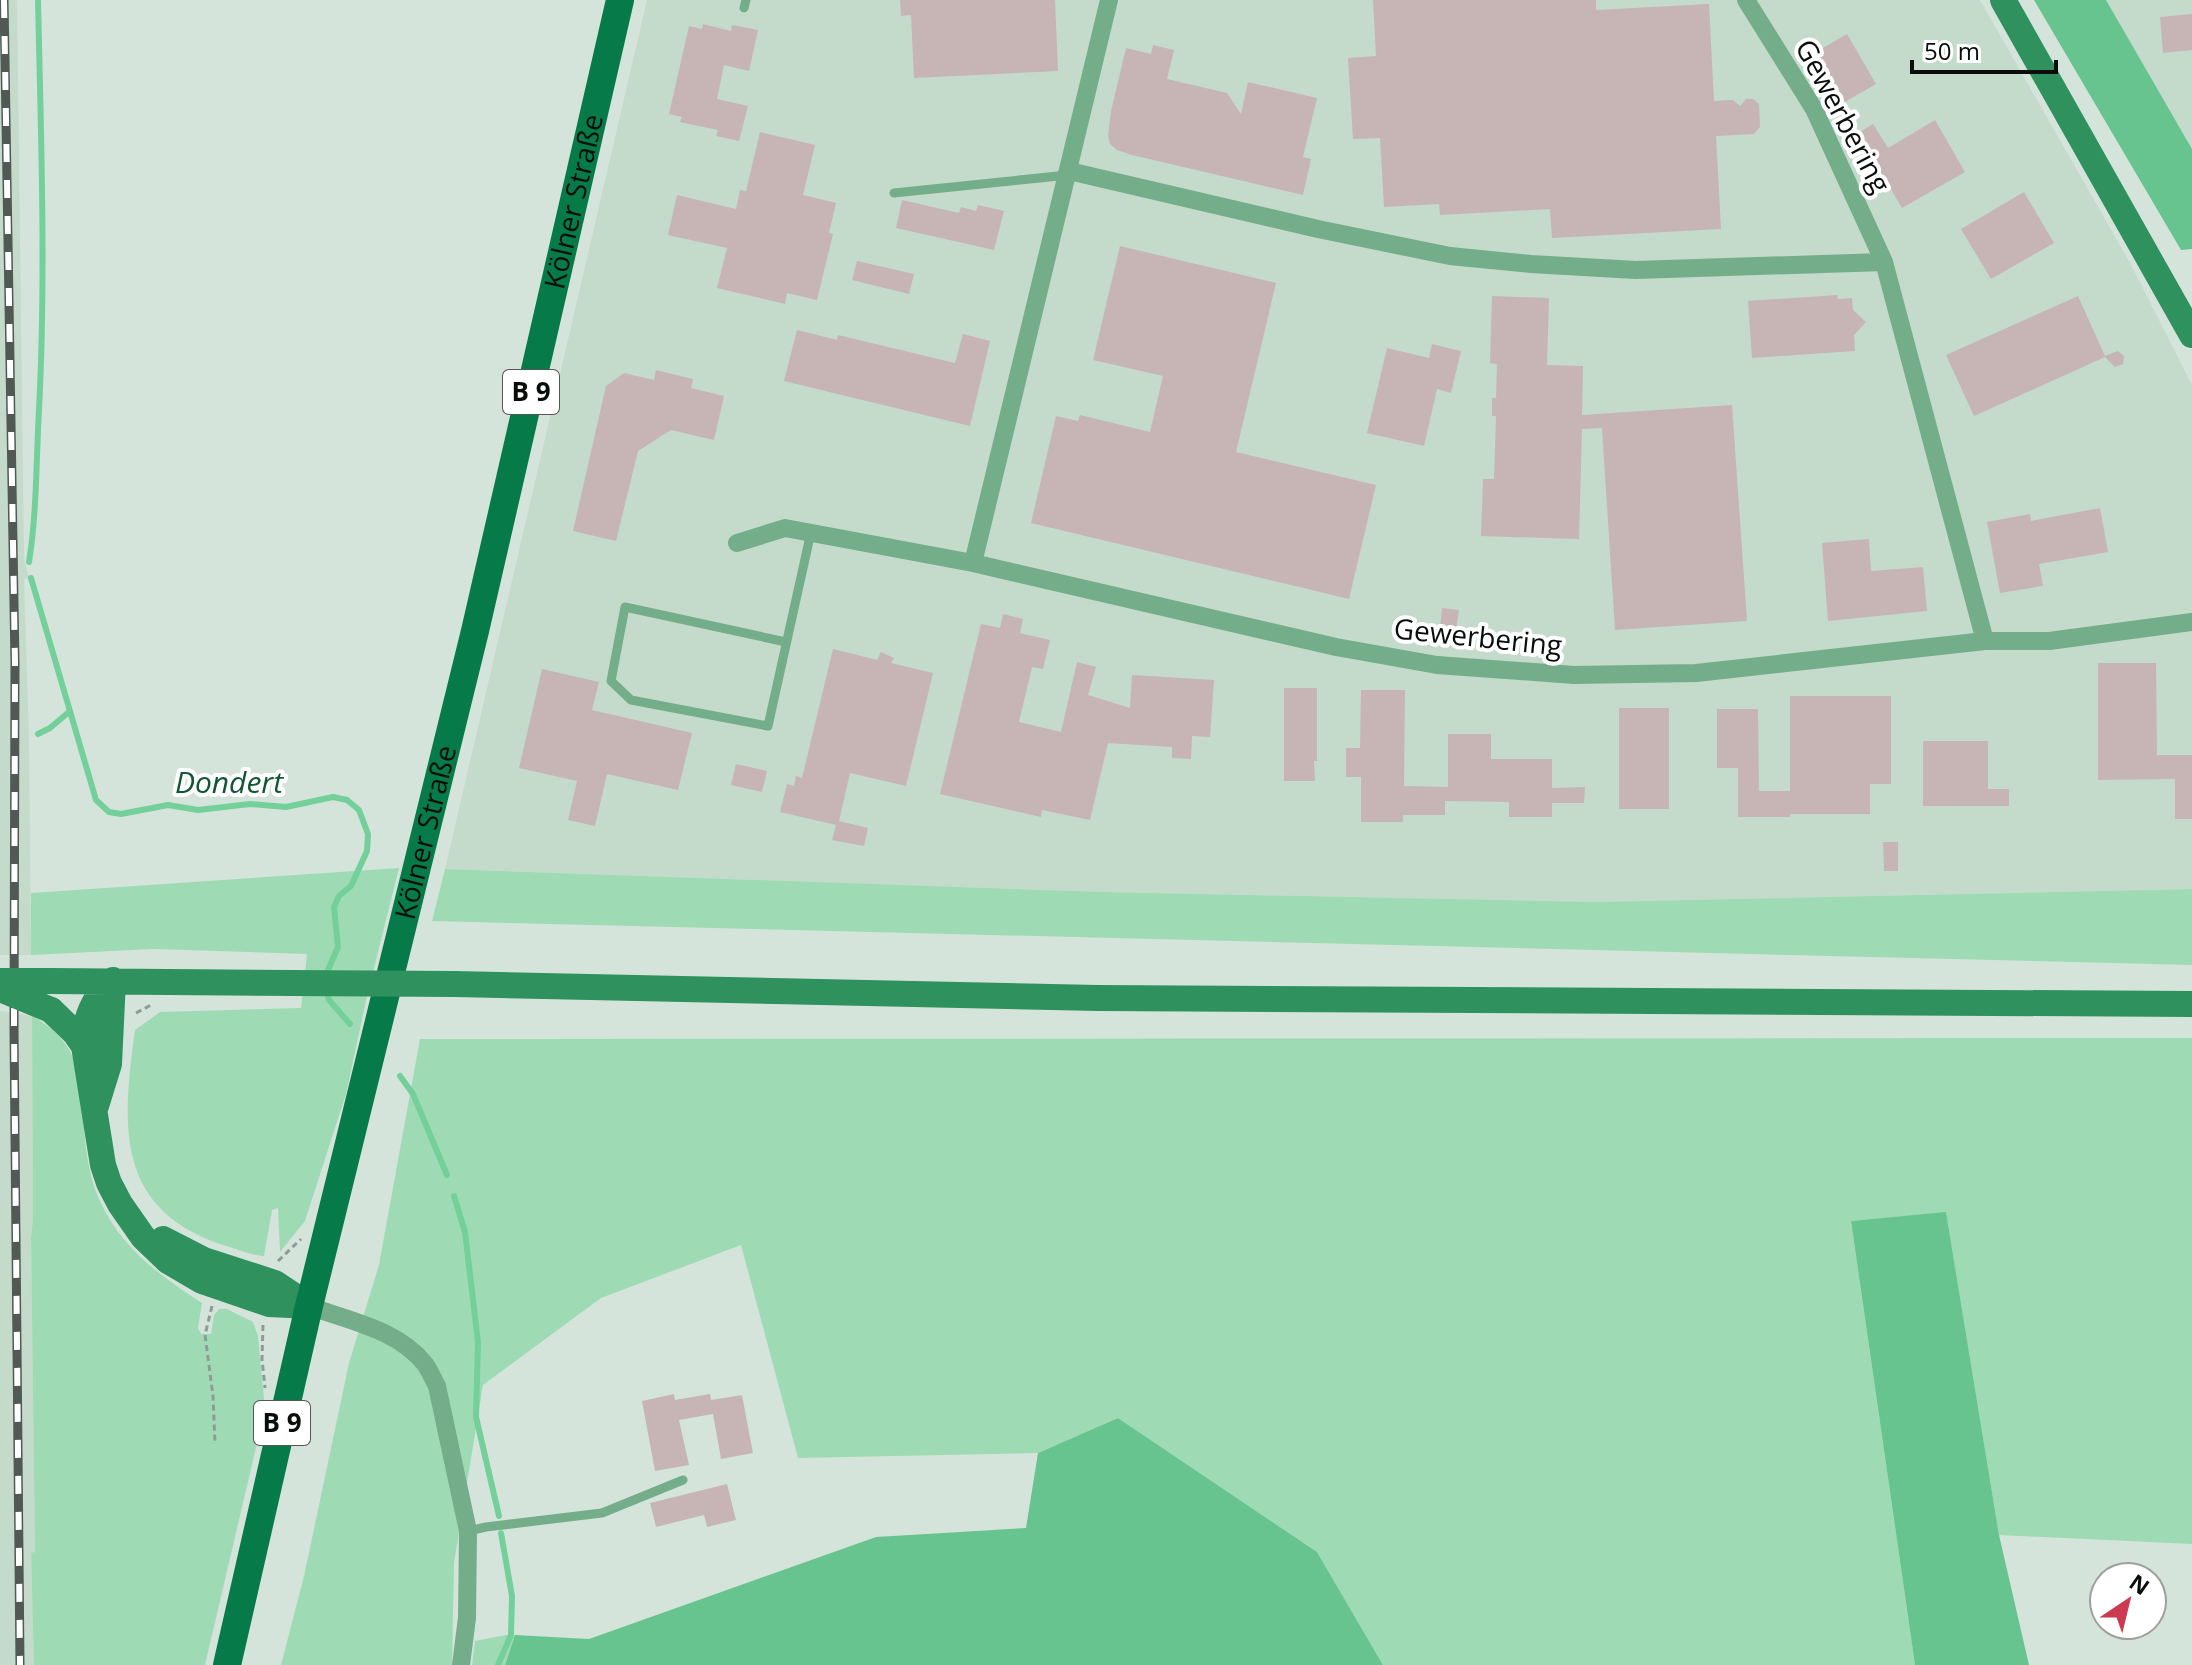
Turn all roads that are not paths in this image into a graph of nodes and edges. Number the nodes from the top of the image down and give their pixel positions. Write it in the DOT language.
graph roads {
  1 [pos="620,0"];
  2 [pos="1109,0"];
  3 [pos="1746,0"];
  4 [pos="2003,0"];
  5 [pos="1068,173"];
  6 [pos="894,193"];
  7 [pos="1884,262"];
  8 [pos="2192,335"];
  9 [pos="811,532"];
  10 [pos="737,543"];
  11 [pos="973,563"];
  12 [pos="2192,622"];
  13 [pos="1985,641"];
  14 [pos="786,642"];
  15 [pos="113,980"];
  16 [pos="0,981"];
  17 [pos="0,989"];
  18 [pos="2192,1004"];
  19 [pos="84,1046"];
  20 [pos="95,1110"];
  21 [pos="133,1220"];
  22 [pos="309,1306"];
  23 [pos="683,1480"];
  24 [pos="468,1531"];
  25 [pos="227,1665"];
  26 [pos="461,1665"];
  1 -- 22 [label="main road, Kölner Straße / B 9"];
  2 -- 5 [label="street"];
  3 -- 7 [label="street, Gewerbering"];
  4 -- 8 [label="main road"];
  5 -- 6 [label="lane"];
  5 -- 7 [label="street"];
  5 -- 11 [label="street"];
  7 -- 13 [label="street, Gewerbering"];
  9 -- 10 [label="street, Gewerbering"];
  9 -- 11 [label="street, Gewerbering"];
  9 -- 14 [label="lane"];
  11 -- 13 [label="street, Gewerbering"];
  12 -- 13 [label="street, Gewerbering"];
  14 -- 14 [label="lane"];
  15 -- 16 [label="main road, bridge"];
  15 -- 18 [label="main road, bridge"];
  15 -- 19 [label="main road"];
  15 -- 20 [label="main road"];
  17 -- 19 [label="main road, bridge"];
  19 -- 20 [label="main road"];
  20 -- 21 [label="main road"];
  21 -- 22 [label="main road"];
  21 -- 22 [label="main road"];
  22 -- 24 [label="street"];
  22 -- 25 [label="main road, Kölner Straße / B 9"];
  23 -- 24 [label="lane"];
  24 -- 26 [label="street"];
}
